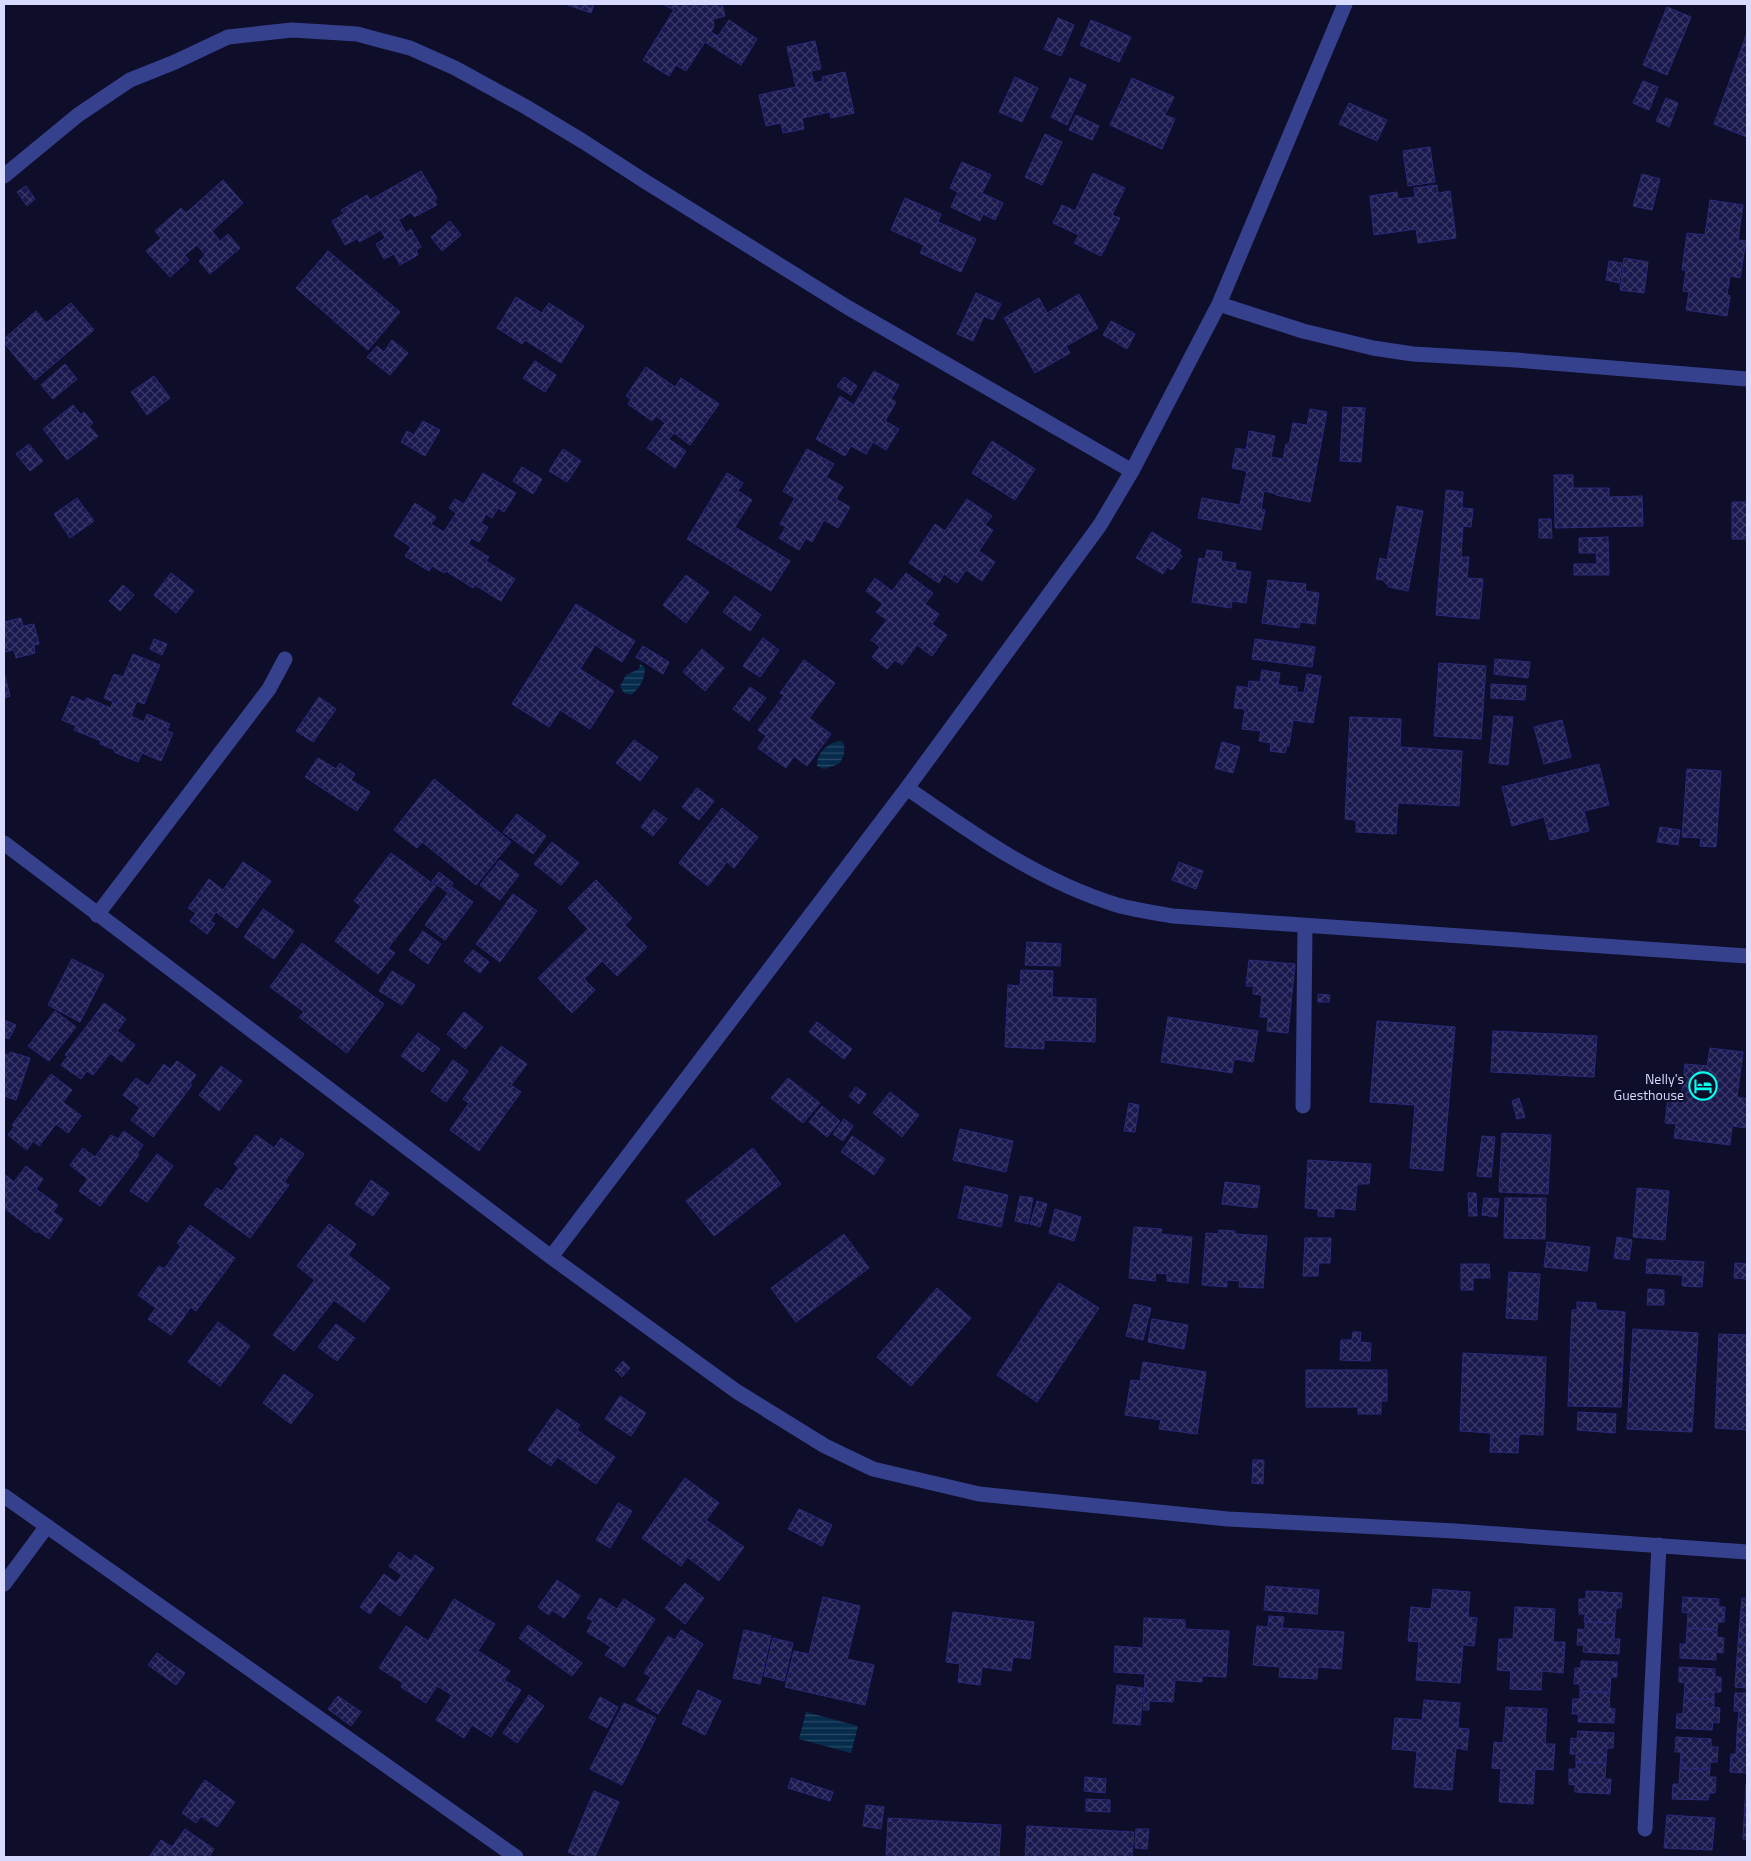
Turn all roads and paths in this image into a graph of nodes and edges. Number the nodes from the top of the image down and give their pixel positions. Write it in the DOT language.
graph roads {
  1 [pos="1345,4"];
  2 [pos="4,176"];
  3 [pos="1219,304"];
  4 [pos="1747,379"];
  5 [pos="1132,471"];
  6 [pos="285,659"];
  7 [pos="907,788"];
  8 [pos="4,843"];
  9 [pos="97,915"];
  10 [pos="1305,927"];
  11 [pos="1747,956"];
  12 [pos="1303,1106"];
  13 [pos="552,1258"];
  14 [pos="4,1496"];
  15 [pos="47,1526"];
  16 [pos="1659,1545"];
  17 [pos="1747,1552"];
  18 [pos="4,1584"];
  19 [pos="1646,1829"];
  20 [pos="516,1857"];
  1 -- 3 [label="street"];
  2 -- 5 [label="street"];
  3 -- 4 [label="street"];
  3 -- 5 [label="street"];
  5 -- 7 [label="street"];
  6 -- 9 [label="street"];
  7 -- 10 [label="street"];
  7 -- 13 [label="street"];
  8 -- 9 [label="street"];
  9 -- 13 [label="street"];
  10 -- 11 [label="street"];
  10 -- 12 [label="street"];
  13 -- 16 [label="street"];
  14 -- 15 [label="street"];
  15 -- 18 [label="street"];
  15 -- 20 [label="street"];
  16 -- 17 [label="street"];
  16 -- 19 [label="street"];
}
